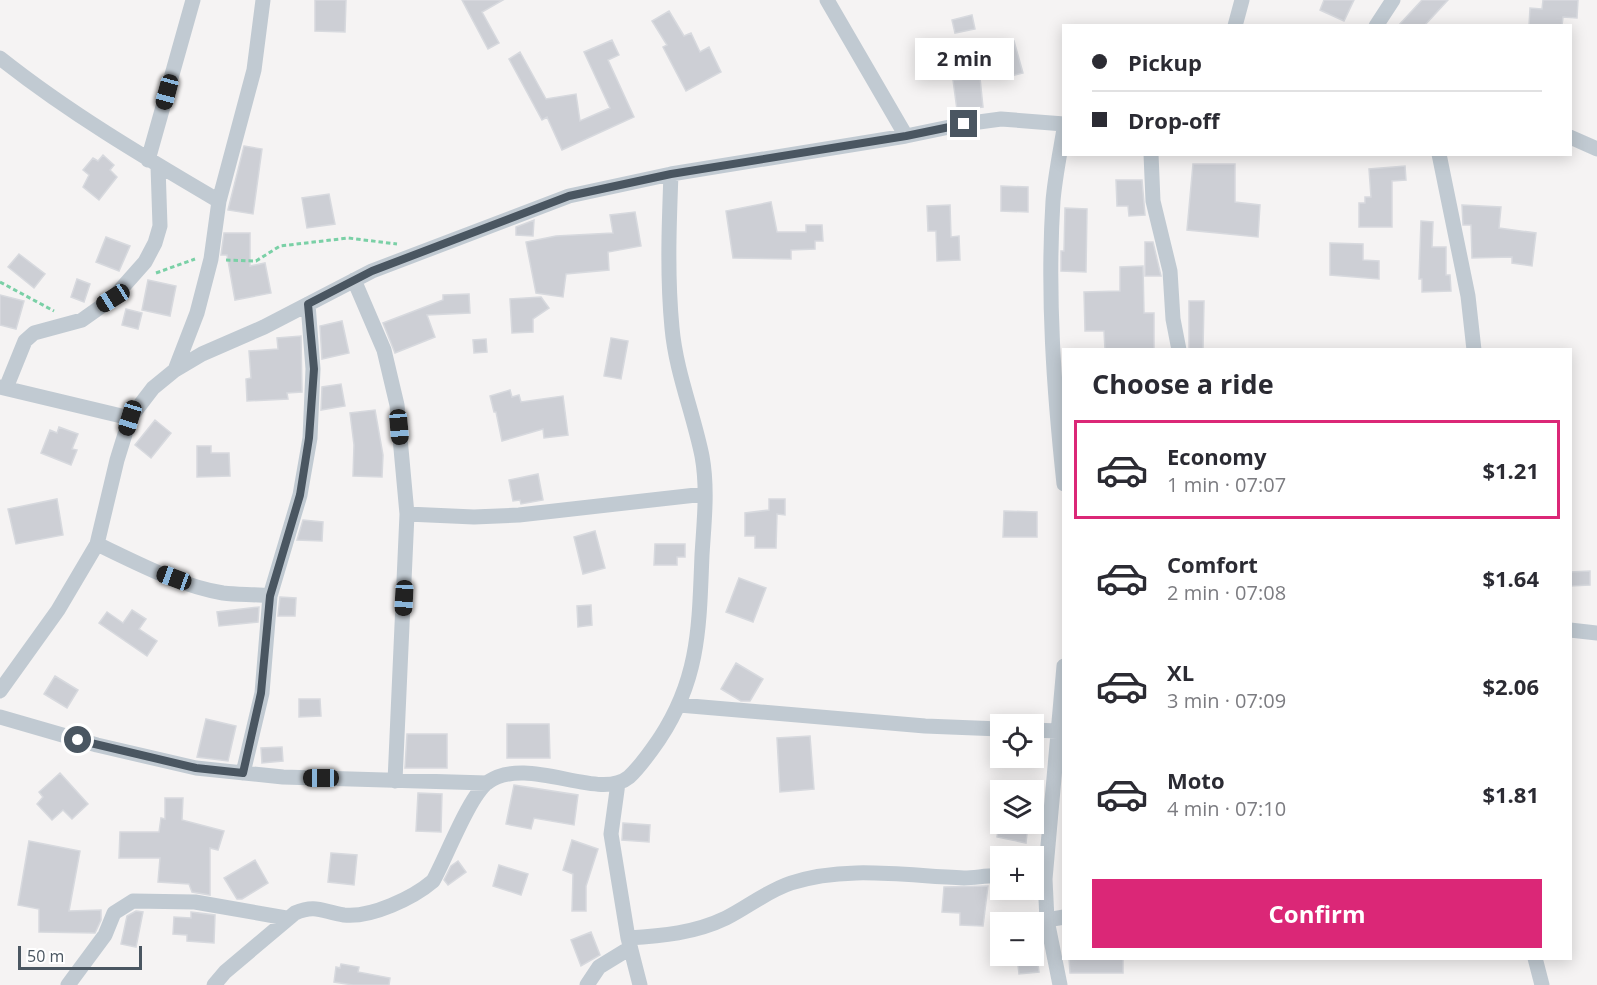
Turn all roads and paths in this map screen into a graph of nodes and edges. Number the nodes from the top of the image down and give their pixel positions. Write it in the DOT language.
graph roads {
  1 [pos="193,0"];
  2 [pos="263,0"];
  3 [pos="827,0"];
  4 [pos="1242,0"];
  5 [pos="1393,0"];
  6 [pos="1236,24"];
  7 [pos="1377,24"];
  8 [pos="0,58"];
  9 [pos="1062,124"];
  10 [pos="906,136"];
  11 [pos="1572,138"];
  12 [pos="1062,142"];
  13 [pos="1597,149"];
  14 [pos="1151,156"];
  15 [pos="1439,156"];
  16 [pos="153,163"];
  17 [pos="671,174"];
  18 [pos="219,201"];
  19 [pos="425,250"];
  20 [pos="211,259"];
  21 [pos="132,279"];
  22 [pos="354,280"];
  23 [pos="0,282"];
  24 [pos="308,304"];
  25 [pos="75,324"];
  26 [pos="1179,348"];
  27 [pos="1474,348"];
  28 [pos="175,370"];
  29 [pos="3,387"];
  30 [pos="130,418"];
  31 [pos="1062,462"];
  32 [pos="705,494"];
  33 [pos="407,514"];
  34 [pos="97,544"];
  35 [pos="270,596"];
  36 [pos="1572,630"];
  37 [pos="1597,633"];
  38 [pos="1062,685"];
  39 [pos="0,691"];
  40 [pos="680,705"];
  41 [pos="0,717"];
  42 [pos="990,729"];
  43 [pos="1044,730"];
  44 [pos="1057,731"];
  45 [pos="243,773"];
  46 [pos="395,780"];
  47 [pos="487,783"];
  48 [pos="618,783"];
  49 [pos="1043,846"];
  50 [pos="990,877"];
  51 [pos="1043,900"];
  52 [pos="1062,917"];
  53 [pos="286,918"];
  54 [pos="1047,920"];
  55 [pos="629,943"];
  56 [pos="1536,960"];
  57 [pos="68,985"];
  58 [pos="214,985"];
  59 [pos="587,985"];
  60 [pos="640,985"];
  61 [pos="1060,985"];
  62 [pos="1542,985"];
  1 -- 16 [label="street"];
  2 -- 18 [label="street"];
  3 -- 10 [label="street"];
  4 -- 6 [label="street"];
  5 -- 7 [label="street"];
  8 -- 16 [label="street"];
  9 -- 10 [label="street"];
  10 -- 17 [label="street"];
  11 -- 13 [label="street"];
  12 -- 31 [label="street"];
  14 -- 26 [label="street"];
  15 -- 27 [label="street"];
  16 -- 18 [label="street"];
  16 -- 21 [label="street"];
  17 -- 19 [label="street"];
  17 -- 32 [label="street"];
  18 -- 20 [label="street"];
  19 -- 20 [label="path"];
  19 -- 22 [label="street"];
  20 -- 21 [label="path"];
  20 -- 28 [label="street"];
  21 -- 25 [label="street"];
  22 -- 24 [label="street"];
  22 -- 33 [label="street"];
  23 -- 25 [label="path"];
  24 -- 28 [label="street"];
  24 -- 35 [label="street"];
  25 -- 29 [label="street"];
  28 -- 30 [label="street"];
  29 -- 30 [label="street"];
  30 -- 34 [label="street"];
  32 -- 33 [label="street"];
  32 -- 40 [label="street"];
  33 -- 46 [label="street"];
  34 -- 35 [label="street"];
  34 -- 39 [label="street"];
  35 -- 45 [label="street"];
  36 -- 37 [label="street"];
  38 -- 44 [label="street"];
  40 -- 42 [label="street"];
  40 -- 48 [label="street"];
  41 -- 45 [label="street"];
  43 -- 44 [label="street"];
  44 -- 49 [label="street"];
  45 -- 46 [label="street"];
  46 -- 47 [label="street"];
  47 -- 48 [label="street"];
  47 -- 53 [label="street"];
  48 -- 55 [label="street"];
  50 -- 55 [label="street"];
  51 -- 54 [label="street"];
  52 -- 54 [label="street"];
  53 -- 57 [label="street"];
  53 -- 58 [label="street"];
  54 -- 61 [label="street"];
  55 -- 59 [label="street"];
  55 -- 60 [label="street"];
  56 -- 62 [label="street"];
}
